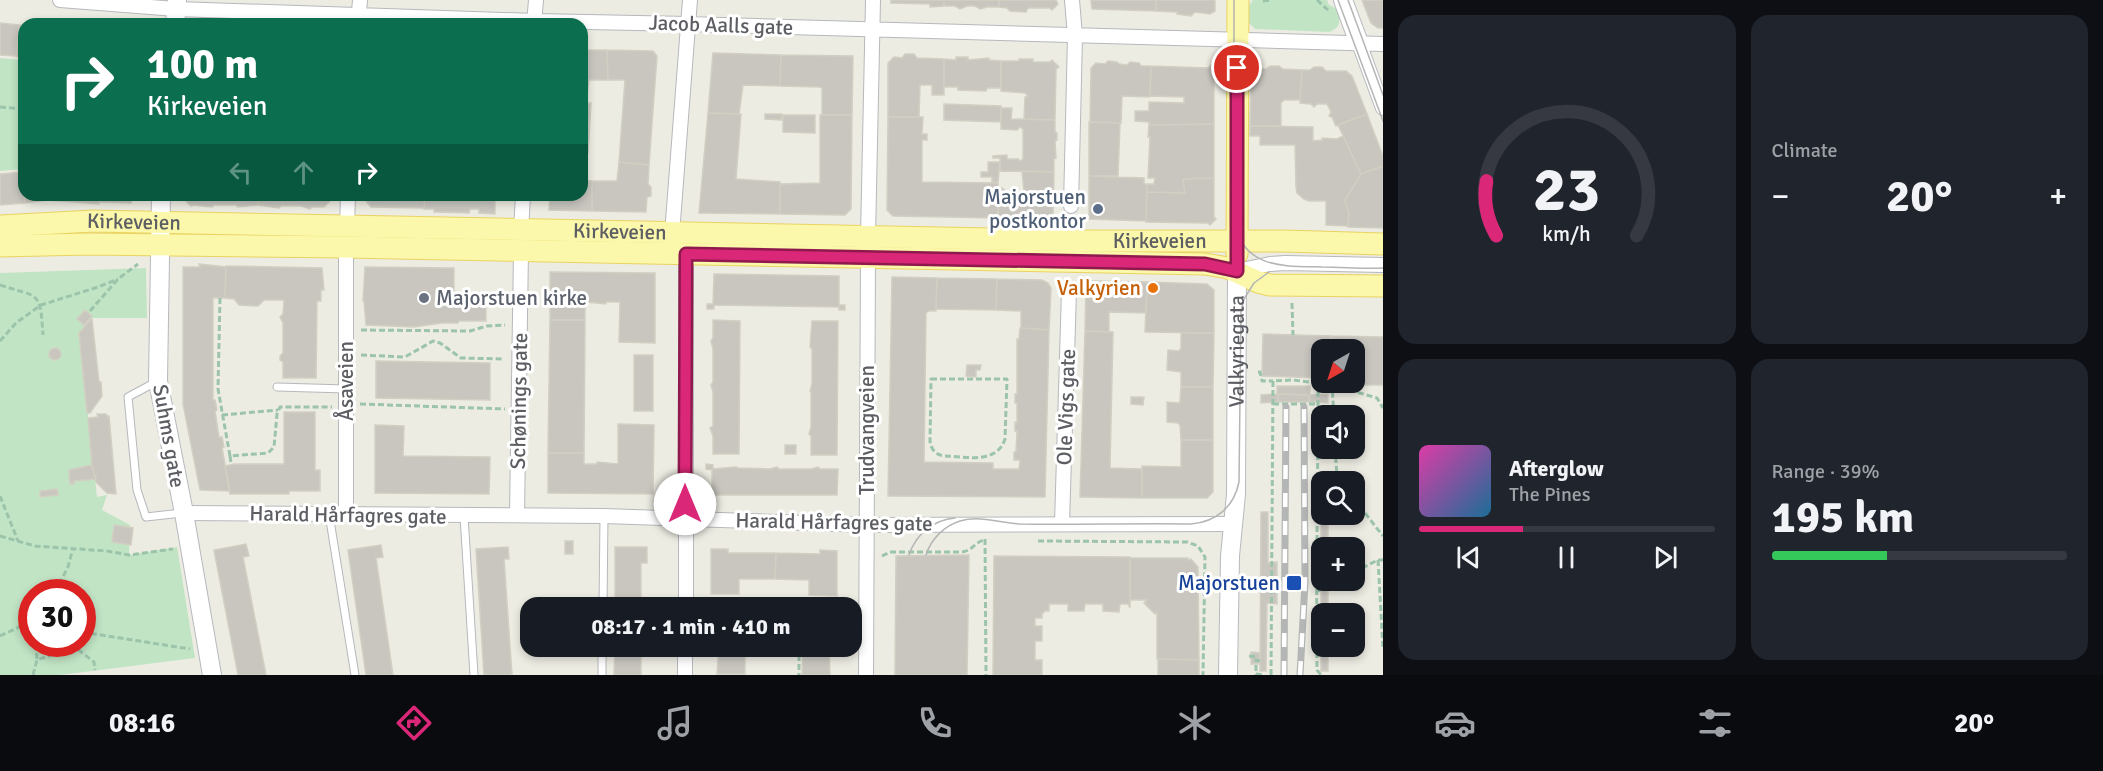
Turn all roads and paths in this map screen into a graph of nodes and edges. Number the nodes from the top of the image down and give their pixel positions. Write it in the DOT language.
graph roads {
  1 [pos="60,0"];
  2 [pos="536,0"];
  3 [pos="690,0"];
  4 [pos="873,0"];
  5 [pos="1072,0"];
  6 [pos="1238,0"];
  7 [pos="1270,0"];
  8 [pos="1317,0"];
  9 [pos="1263,1"];
  10 [pos="1335,5"];
  11 [pos="176,11"];
  12 [pos="359,13"];
  13 [pos="457,18"];
  14 [pos="535,18"];
  15 [pos="588,23"];
  16 [pos="688,24"];
  17 [pos="872,30"];
  18 [pos="1075,36"];
  19 [pos="1238,39"];
  20 [pos="1359,43"];
  21 [pos="1383,44"];
  22 [pos="0,107"];
  23 [pos="18,108"];
  24 [pos="1383,108"];
  25 [pos="161,201"];
  26 [pos="348,201"];
  27 [pos="523,201"];
  28 [pos="1071,206"];
  29 [pos="159,223"];
  30 [pos="0,226"];
  31 [pos="672,234"];
  32 [pos="346,237"];
  33 [pos="521,241"];
  34 [pos="1237,241"];
  35 [pos="1383,244"];
  36 [pos="160,245"];
  37 [pos="0,246"];
  38 [pos="868,247"];
  39 [pos="686,254"];
  40 [pos="142,261"];
  41 [pos="1383,265"];
  42 [pos="1237,271"];
  43 [pos="118,279"];
  44 [pos="0,285"];
  45 [pos="1381,287"];
  46 [pos="1069,290"];
  47 [pos="220,298"];
  48 [pos="1292,303"];
  49 [pos="41,305"];
  50 [pos="90,311"];
  51 [pos="505,325"];
  52 [pos="361,330"];
  53 [pos="43,335"];
  54 [pos="1293,335"];
  55 [pos="0,341"];
  56 [pos="360,355"];
  57 [pos="506,359"];
  58 [pos="1258,372"];
  59 [pos="158,381"];
  60 [pos="1273,381"];
  61 [pos="1311,381"];
  62 [pos="277,387"];
  63 [pos="346,389"];
  64 [pos="1318,393"];
  65 [pos="1360,393"];
  66 [pos="360,404"];
  67 [pos="1273,404"];
  68 [pos="1318,404"];
  69 [pos="332,407"];
  70 [pos="1383,408"];
  71 [pos="505,409"];
  72 [pos="278,410"];
  73 [pos="222,416"];
  74 [pos="230,456"];
  75 [pos="984,457"];
  76 [pos="231,463"];
  77 [pos="0,496"];
  78 [pos="184,513"];
  79 [pos="1365,513"];
  80 [pos="329,514"];
  81 [pos="346,515"];
  82 [pos="517,515"];
  83 [pos="464,516"];
  84 [pos="604,516"];
  85 [pos="685,519"];
  86 [pos="1062,524"];
  87 [pos="1233,524"];
  88 [pos="867,525"];
  89 [pos="985,525"];
  90 [pos="0,536"];
  91 [pos="1383,536"];
  92 [pos="985,540"];
  93 [pos="1032,541"];
  94 [pos="19,543"];
  95 [pos="73,548"];
  96 [pos="178,548"];
  97 [pos="881,560"];
  98 [pos="1378,560"];
  99 [pos="1383,560"];
  100 [pos="1365,566"];
  101 [pos="62,579"];
  102 [pos="1382,581"];
  103 [pos="1316,592"];
  104 [pos="603,597"];
  105 [pos="691,597"];
  106 [pos="18,628"];
  107 [pos="96,634"];
  108 [pos="0,636"];
  109 [pos="1383,648"];
  110 [pos="207,652"];
  111 [pos="1249,656"];
  112 [pos="38,657"];
  113 [pos="47,657"];
  114 [pos="88,657"];
  115 [pos="602,657"];
  116 [pos="685,657"];
  117 [pos="799,657"];
  118 [pos="38,660"];
  119 [pos="95,670"];
  120 [pos="1318,673"];
  121 [pos="33,675"];
  122 [pos="212,675"];
  123 [pos="355,675"];
  124 [pos="474,675"];
  125 [pos="602,675"];
  126 [pos="685,675"];
  127 [pos="799,675"];
  128 [pos="866,675"];
  129 [pos="986,675"];
  130 [pos="1203,675"];
  131 [pos="1228,675"];
  132 [pos="1263,675"];
  133 [pos="1272,675"];
  1 -- 11 [label="street, Jacob Aalls gate"];
  2 -- 14 [label="street"];
  3 -- 16 [label="street"];
  4 -- 17 [label="street, Trudvangveien"];
  5 -- 18 [label="street"];
  6 -- 19 [label="main road, Valkyriegata"];
  7 -- 9 [label="path"];
  8 -- 10 [label="path"];
  10 -- 20 [label="street"];
  11 -- 12 [label="street, Jacob Aalls gate"];
  12 -- 13 [label="street, Jacob Aalls gate"];
  15 -- 16 [label="street, Jacob Aalls gate"];
  16 -- 17 [label="street, Jacob Aalls gate"];
  16 -- 31 [label="street"];
  17 -- 18 [label="street, Jacob Aalls gate"];
  17 -- 38 [label="street, Trudvangveien"];
  18 -- 19 [label="street, Jacob Aalls gate"];
  18 -- 28 [label="street"];
  19 -- 20 [label="street, Jacob Aalls gate"];
  19 -- 34 [label="main road, Valkyriegata"];
  20 -- 21 [label="street, Jacob Aalls gate"];
  20 -- 24 [label="street"];
  22 -- 23 [label="path"];
  25 -- 29 [label="street, Suhms gate"];
  26 -- 32 [label="street, Åsaveien"];
  27 -- 33 [label="street, Schønings gate"];
  29 -- 30 [label="main road, Kirkeveien"];
  29 -- 32 [label="main road, Kirkeveien"];
  29 -- 36 [label="street, Suhms gate"];
  31 -- 33 [label="main road, Kirkeveien"];
  31 -- 38 [label="main road, Kirkeveien"];
  32 -- 33 [label="main road, Kirkeveien"];
  32 -- 36 [label="main road, Kirkeveien"];
  32 -- 63 [label="street, Åsaveien"];
  33 -- 39 [label="main road, Kirkeveien"];
  33 -- 82 [label="street, Schønings gate"];
  34 -- 35 [label="main road, Kirkeveien"];
  34 -- 38 [label="main road, Kirkeveien"];
  34 -- 42 [label="main road, Valkyriegata"];
  36 -- 37 [label="main road, Kirkeveien"];
  36 -- 59 [label="street, Suhms gate"];
  38 -- 39 [label="main road, Kirkeveien"];
  38 -- 42 [label="main road, Kirkeveien"];
  38 -- 88 [label="street, Trudvangveien"];
  39 -- 85 [label="street"];
  40 -- 43 [label="path"];
  41 -- 42 [label="street, Kirkeveien"];
  42 -- 45 [label="main road, Kirkeveien"];
  42 -- 87 [label="street, Valkyriegata"];
  43 -- 49 [label="path"];
  43 -- 50 [label="path"];
  44 -- 49 [label="path"];
  46 -- 86 [label="street, Ole Vigs gate"];
  47 -- 73 [label="path"];
  48 -- 54 [label="path"];
  49 -- 53 [label="path"];
  49 -- 55 [label="path"];
  51 -- 52 [label="path"];
  56 -- 57 [label="path"];
  58 -- 60 [label="path"];
  59 -- 78 [label="street, Suhms gate"];
  59 -- 78 [label="lane"];
  60 -- 61 [label="path"];
  60 -- 67 [label="path"];
  62 -- 63 [label="lane"];
  63 -- 81 [label="street, Åsaveien"];
  64 -- 68 [label="path"];
  65 -- 70 [label="path"];
  66 -- 71 [label="path"];
  67 -- 68 [label="path"];
  67 -- 133 [label="path"];
  68 -- 103 [label="path"];
  69 -- 72 [label="path"];
  72 -- 73 [label="path"];
  72 -- 74 [label="path"];
  73 -- 74 [label="path"];
  74 -- 76 [label="path"];
  75 -- 75 [label="path"];
  77 -- 94 [label="path"];
  78 -- 80 [label="street, Harald Hårfagres gate"];
  78 -- 110 [label="street, Suhms gate"];
  79 -- 91 [label="path"];
  80 -- 81 [label="street, Harald Hårfagres gate"];
  80 -- 123 [label="lane"];
  81 -- 83 [label="street, Harald Hårfagres gate"];
  82 -- 83 [label="street, Harald Hårfagres gate"];
  82 -- 84 [label="street, Harald Hårfagres gate"];
  83 -- 124 [label="lane"];
  84 -- 85 [label="street, Harald Hårfagres gate"];
  84 -- 104 [label="lane"];
  85 -- 88 [label="street, Harald Hårfagres gate"];
  85 -- 105 [label="street"];
  86 -- 87 [label="street, Harald Hårfagres gate"];
  86 -- 89 [label="street, Harald Hårfagres gate"];
  87 -- 131 [label="street, Valkyriegata"];
  88 -- 89 [label="street, Harald Hårfagres gate"];
  88 -- 128 [label="street, Trudvangveien"];
  89 -- 92 [label="path"];
  90 -- 94 [label="path"];
  92 -- 97 [label="path"];
  92 -- 129 [label="path"];
  93 -- 130 [label="path"];
  94 -- 95 [label="path"];
  95 -- 96 [label="path"];
  95 -- 101 [label="path"];
  98 -- 99 [label="path"];
  98 -- 100 [label="path"];
  98 -- 102 [label="path"];
  102 -- 109 [label="path"];
  103 -- 120 [label="path"];
  106 -- 108 [label="path"];
  107 -- 110 [label="path"];
  110 -- 122 [label="street, Suhms gate"];
  111 -- 132 [label="path"];
  112 -- 118 [label="path"];
  113 -- 118 [label="path"];
  114 -- 119 [label="path"];
  115 -- 125 [label="lane"];
  116 -- 126 [label="street"];
  117 -- 127 [label="path"];
  118 -- 121 [label="path"];
}
